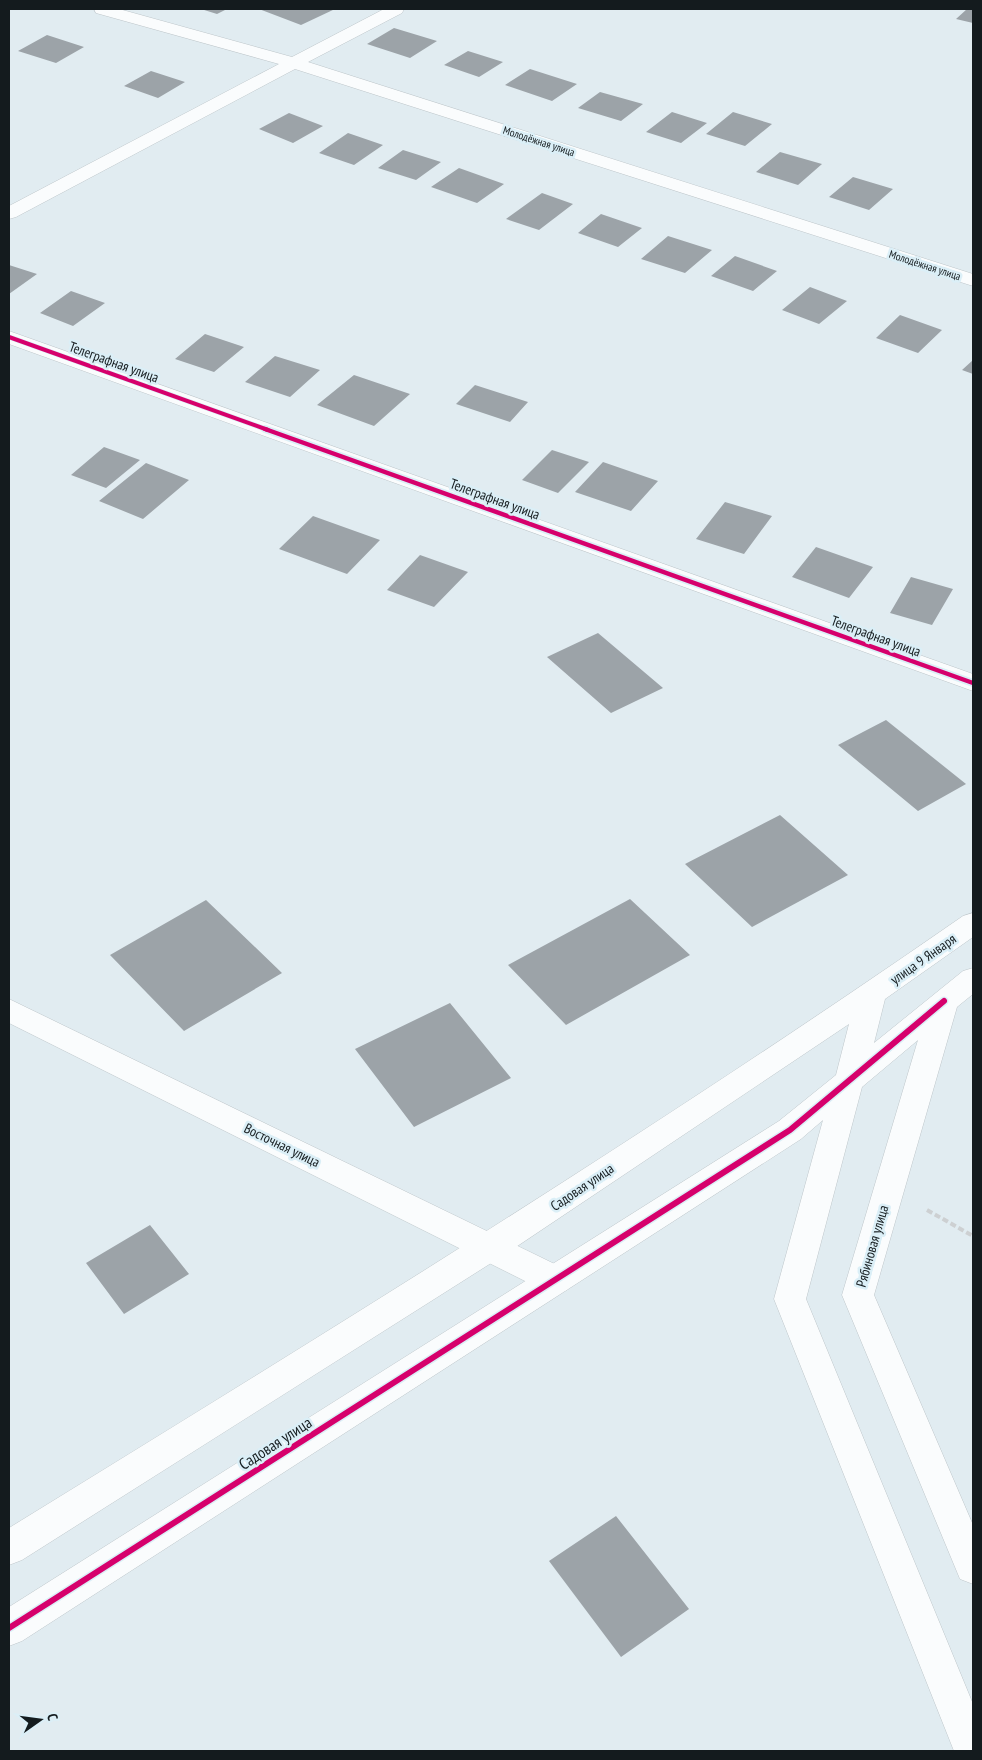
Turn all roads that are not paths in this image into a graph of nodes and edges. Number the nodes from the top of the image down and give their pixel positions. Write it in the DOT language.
graph roads {
  1 [pos="102,9"];
  2 [pos="396,9"];
  3 [pos="294,63"];
  4 [pos="9,213"];
  5 [pos="973,280"];
  6 [pos="9,337"];
  7 [pos="973,683"];
  8 [pos="973,923"];
  9 [pos="973,979"];
  10 [pos="872,995"];
  11 [pos="944,1001"];
  12 [pos="9,1010"];
  13 [pos="848,1080"];
  14 [pos="488,1247"];
  15 [pos="555,1280"];
  16 [pos="9,1548"];
  17 [pos="973,1567"];
  18 [pos="9,1628"];
  19 [pos="973,1750"];
  1 -- 3 [label="street, Молодёжная улица"];
  2 -- 3 [label="street"];
  3 -- 4 [label="street"];
  3 -- 5 [label="street, Молодёжная улица"];
  6 -- 7 [label="street, Телеграфная улица"];
  8 -- 10 [label="street, улица 9 Января"];
  9 -- 11 [label="street"];
  10 -- 13 [label="street"];
  10 -- 14 [label="street, Садовая улица"];
  11 -- 13 [label="street, Садовая улица"];
  11 -- 17 [label="street, Рябиновая улица"];
  12 -- 14 [label="street, Восточная улица"];
  13 -- 15 [label="street, Садовая улица"];
  13 -- 19 [label="street"];
  14 -- 15 [label="street, Восточная улица"];
  14 -- 16 [label="street, Садовая улица"];
  15 -- 18 [label="street, Садовая улица"];
}
